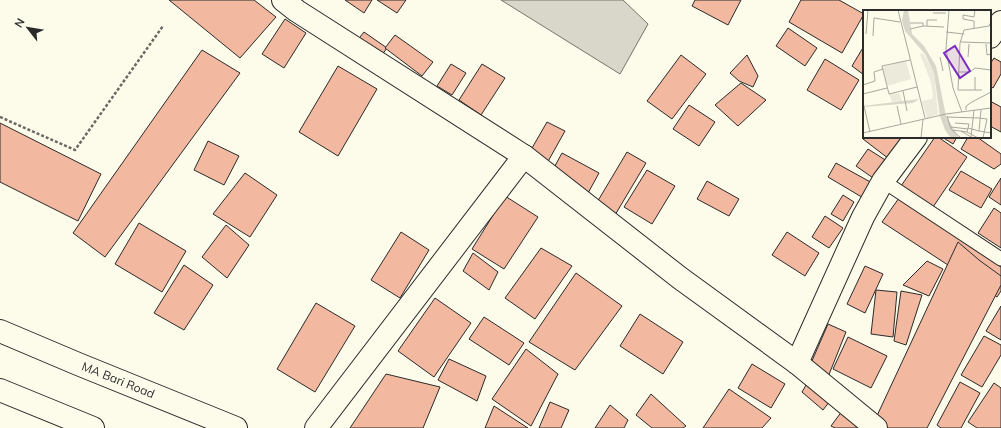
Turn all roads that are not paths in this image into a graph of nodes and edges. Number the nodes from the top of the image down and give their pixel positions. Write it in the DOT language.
graph roads {
  1 [pos="283,0"];
  2 [pos="1001,22"];
  3 [pos="991,36"];
  4 [pos="915,138"];
  5 [pos="524,156"];
  6 [pos="883,181"];
  7 [pos="1001,259"];
  8 [pos="0,331"];
  9 [pos="797,363"];
  10 [pos="0,390"];
  11 [pos="93,428"];
  12 [pos="236,428"];
  13 [pos="316,428"];
  14 [pos="876,428"];
  1 -- 5 [label="street"];
  2 -- 3 [label="street"];
  4 -- 6 [label="street"];
  5 -- 9 [label="street"];
  5 -- 13 [label="street"];
  6 -- 7 [label="lane"];
  6 -- 9 [label="street"];
  8 -- 12 [label="street, MA Bari Road"];
  9 -- 14 [label="street"];
  10 -- 11 [label="street"];
}
